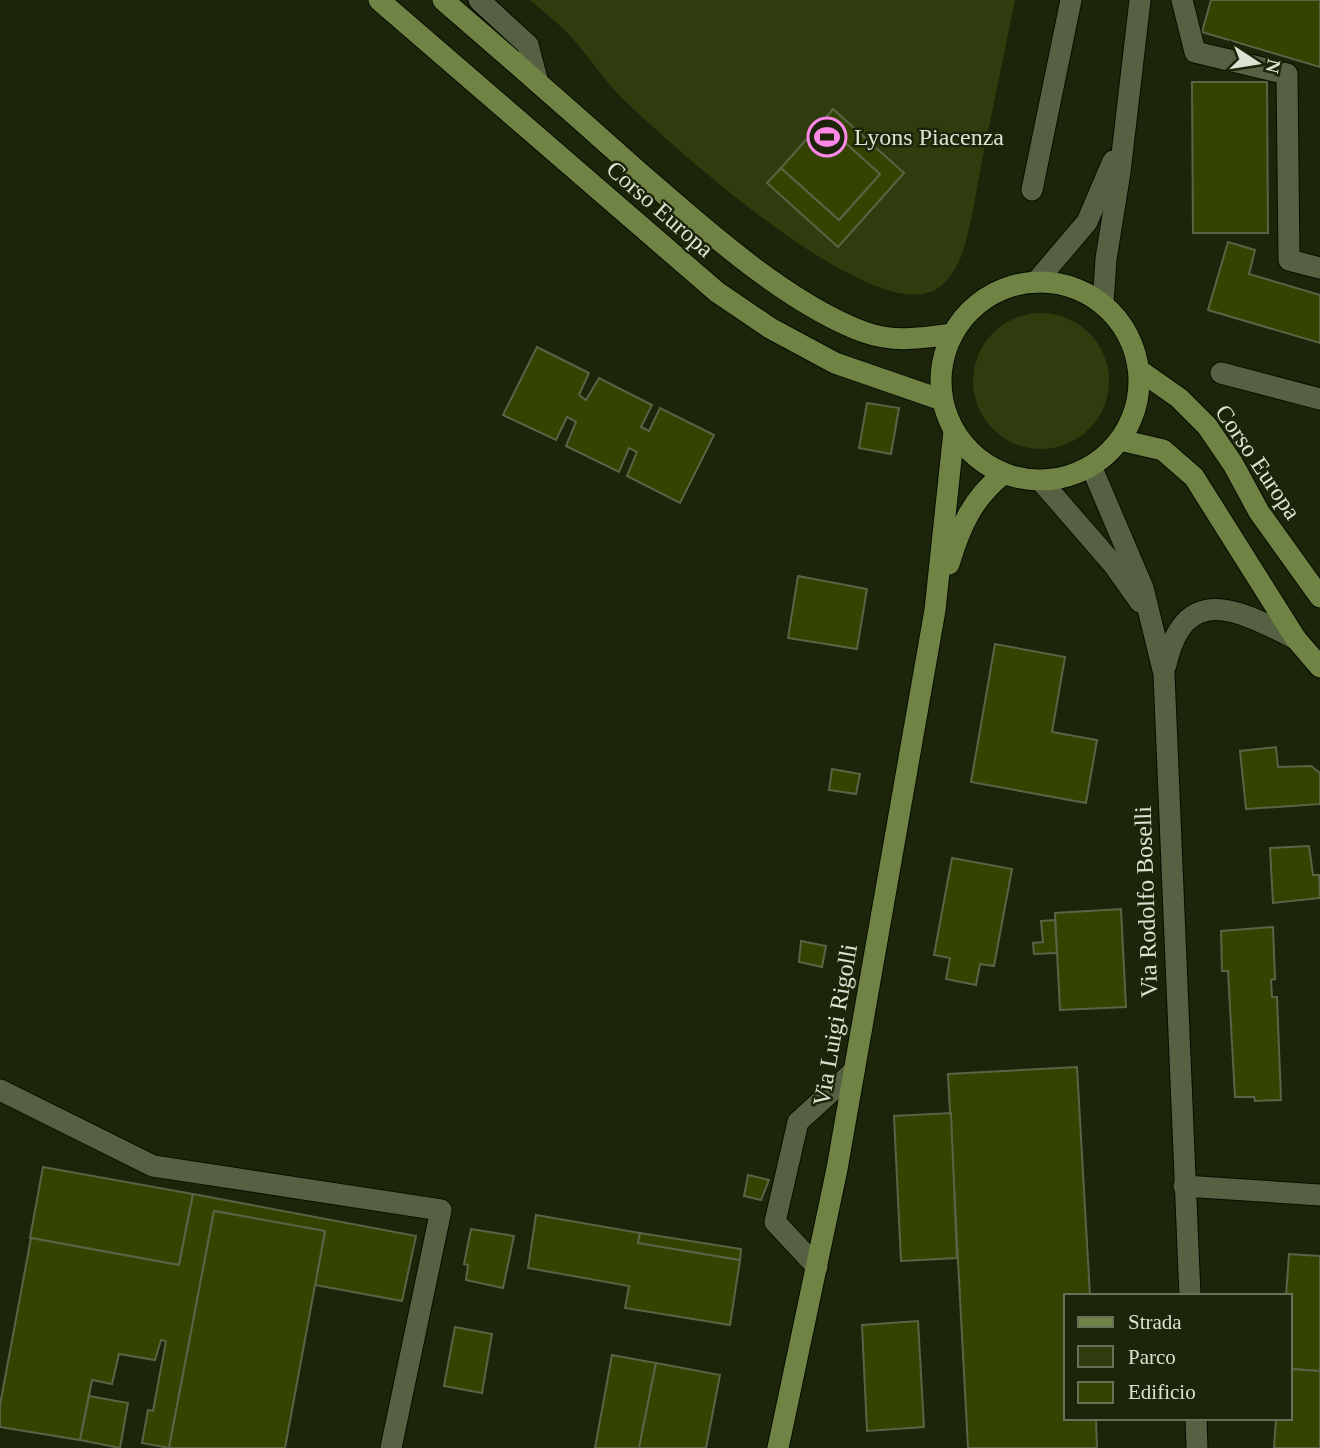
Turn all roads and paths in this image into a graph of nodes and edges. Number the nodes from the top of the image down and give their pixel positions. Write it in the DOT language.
graph roads {
  1 [pos="379,0"];
  2 [pos="443,0"];
  3 [pos="479,0"];
  4 [pos="1071,0"];
  5 [pos="1140,0"];
  6 [pos="1182,0"];
  7 [pos="538,83"];
  8 [pos="1123,133"];
  9 [pos="1032,190"];
  10 [pos="1320,268"];
  11 [pos="1036,282"];
  12 [pos="1103,304"];
  13 [pos="953,334"];
  14 [pos="1139,370"];
  15 [pos="1221,373"];
  16 [pos="1320,399"];
  17 [pos="943,400"];
  18 [pos="954,431"];
  19 [pos="1120,440"];
  20 [pos="1091,466"];
  21 [pos="1003,474"];
  22 [pos="1041,481"];
  23 [pos="1320,597"];
  24 [pos="935,610"];
  25 [pos="1151,618"];
  26 [pos="1296,639"];
  27 [pos="1320,667"];
  28 [pos="1164,674"];
  29 [pos="854,1071"];
  30 [pos="0,1090"];
  31 [pos="1184,1186"];
  32 [pos="1320,1195"];
  33 [pos="817,1266"];
  34 [pos="1190,1294"];
  35 [pos="1196,1420"];
  36 [pos="391,1448"];
  37 [pos="778,1448"];
  38 [pos="1197,1448"];
  1 -- 17 [label="main road, Corso Europa"];
  2 -- 7 [label="main road, Corso Europa"];
  3 -- 7 [label="street"];
  4 -- 9 [label="street"];
  5 -- 8 [label="street"];
  6 -- 10 [label="street"];
  7 -- 13 [label="main road, Corso Europa"];
  8 -- 11 [label="street"];
  8 -- 12 [label="street"];
  11 -- 12 [label="main road"];
  11 -- 13 [label="main road"];
  12 -- 14 [label="main road"];
  13 -- 17 [label="main road"];
  14 -- 19 [label="main road"];
  14 -- 23 [label="main road, Corso Europa"];
  15 -- 16 [label="street"];
  17 -- 18 [label="main road"];
  18 -- 21 [label="main road"];
  18 -- 24 [label="main road, Via Luigi Rigolli"];
  19 -- 20 [label="main road"];
  19 -- 26 [label="main road"];
  20 -- 22 [label="main road"];
  20 -- 25 [label="street, Via Rodolfo Boselli"];
  21 -- 22 [label="main road"];
  21 -- 24 [label="main road, Via Luigi Rigolli"];
  22 -- 25 [label="street, Via Rodolfo Boselli"];
  24 -- 29 [label="main road, Via Luigi Rigolli"];
  25 -- 28 [label="street, Via Rodolfo Boselli"];
  26 -- 27 [label="main road"];
  26 -- 28 [label="street"];
  28 -- 31 [label="street, Via Rodolfo Boselli"];
  29 -- 33 [label="main road, Via Luigi Rigolli"];
  29 -- 33 [label="street"];
  30 -- 36 [label="street"];
  31 -- 32 [label="street"];
  31 -- 34 [label="street, Via Rodolfo Boselli"];
  33 -- 37 [label="main road, Via Luigi Rigolli"];
  35 -- 38 [label="street"];
}
